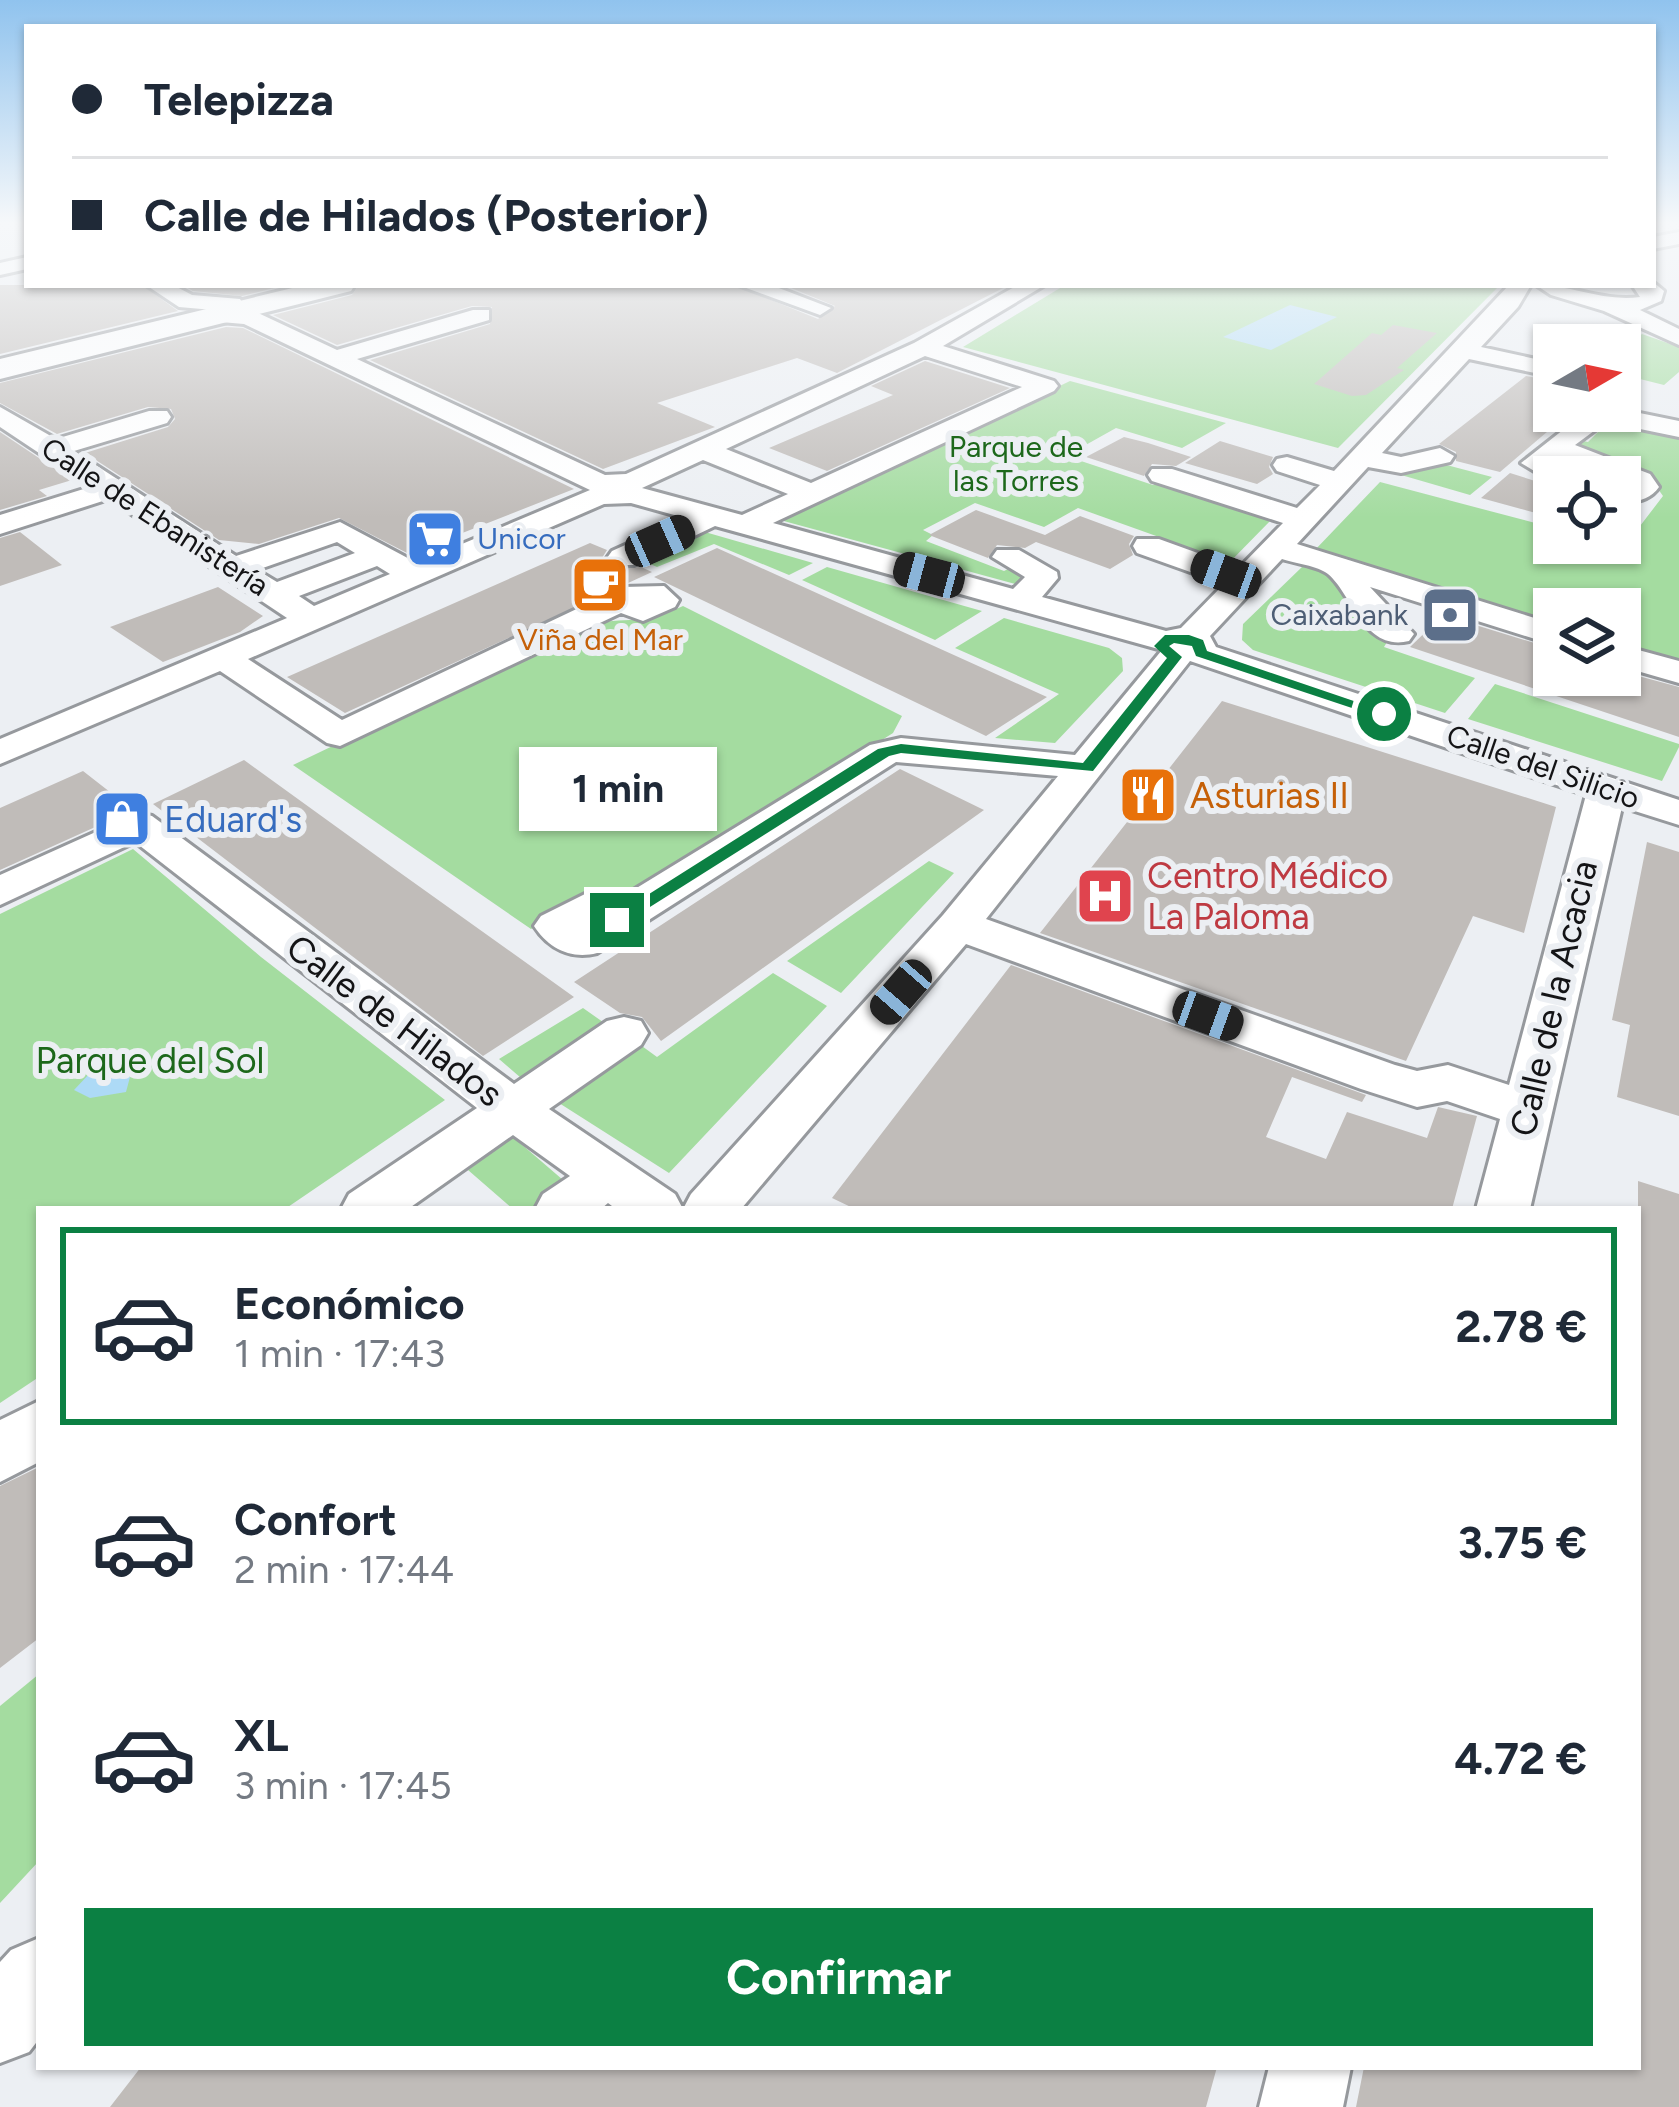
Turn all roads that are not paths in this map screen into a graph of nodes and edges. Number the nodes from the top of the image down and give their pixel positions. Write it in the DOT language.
graph roads {
  1 [pos="143,321"];
  2 [pos="192,321"];
  3 [pos="259,321"];
  4 [pos="460,321"];
  5 [pos="970,321"];
  6 [pos="1489,321"];
  7 [pos="1644,321"];
  8 [pos="1679,338"];
  9 [pos="923,348"];
  10 [pos="1462,350"];
  11 [pos="335,358"];
  12 [pos="0,365"];
  13 [pos="1533,370"];
  14 [pos="0,415"];
  15 [pos="158,417"];
  16 [pos="1641,421"];
  17 [pos="1679,429"];
  18 [pos="1575,432"];
  19 [pos="1555,447"];
  20 [pos="52,448"];
  21 [pos="704,449"];
  22 [pos="1440,456"];
  23 [pos="1546,456"];
  24 [pos="1578,456"];
  25 [pos="1360,457"];
  26 [pos="1287,465"];
  27 [pos="1162,475"];
  28 [pos="1337,481"];
  29 [pos="112,489"];
  30 [pos="616,489"];
  31 [pos="806,491"];
  32 [pos="713,516"];
  33 [pos="1301,519"];
  34 [pos="747,524"];
  35 [pos="0,525"];
  36 [pos="1148,546"];
  37 [pos="1275,547"];
  38 [pos="379,554"];
  39 [pos="1008,556"];
  40 [pos="622,558"];
  41 [pos="232,568"];
  42 [pos="1348,570"];
  43 [pos="415,575"];
  44 [pos="1244,580"];
  45 [pos="273,595"];
  46 [pos="1020,600"];
  47 [pos="624,602"];
  48 [pos="310,619"];
  49 [pos="1533,627"];
  50 [pos="1396,634"];
  51 [pos="1182,647"];
  52 [pos="223,658"];
  53 [pos="1641,661"];
  54 [pos="1679,672"];
  55 [pos="0,753"];
  56 [pos="1087,768"];
  57 [pos="1607,788"];
  58 [pos="1679,813"];
  59 [pos="0,892"];
  60 [pos="617,920"];
  61 [pos="958,925"];
  62 [pos="624,1034"];
  63 [pos="1526,1109"];
  64 [pos="515,1111"];
  65 [pos="606,1177"];
  66 [pos="372,1206"];
  67 [pos="566,1206"];
  68 [pos="651,1206"];
  69 [pos="713,1206"];
  70 [pos="1504,1206"];
  71 [pos="36,1430"];
  72 [pos="0,1454"];
  73 [pos="36,1981"];
  74 [pos="0,2023"];
  75 [pos="1309,2070"];
  76 [pos="1301,2107"];
  1 -- 12 [label="main road"];
  2 -- 12 [label="main road"];
  3 -- 11 [label="street, Calle del Silicio"];
  4 -- 11 [label="street"];
  5 -- 9 [label="street"];
  6 -- 10 [label="street"];
  7 -- 8 [label="street"];
  9 -- 21 [label="street"];
  9 -- 31 [label="street"];
  10 -- 13 [label="street"];
  10 -- 25 [label="street"];
  11 -- 30 [label="street, Calle del Silicio"];
  14 -- 20 [label="street, Calle de Ebanistería"];
  15 -- 20 [label="street"];
  16 -- 17 [label="street"];
  18 -- 19 [label="street"];
  19 -- 23 [label="street"];
  19 -- 24 [label="street"];
  20 -- 29 [label="street, Calle de Ebanistería"];
  21 -- 30 [label="street"];
  21 -- 31 [label="street"];
  22 -- 25 [label="street"];
  25 -- 28 [label="street"];
  26 -- 28 [label="street"];
  27 -- 33 [label="street"];
  28 -- 33 [label="street"];
  29 -- 35 [label="street"];
  29 -- 41 [label="street, Calle de Ebanistería"];
  30 -- 32 [label="street, Calle del Silicio"];
  30 -- 43 [label="street"];
  31 -- 34 [label="street"];
  32 -- 34 [label="street, Calle del Silicio"];
  32 -- 40 [label="street"];
  33 -- 37 [label="street"];
  34 -- 46 [label="street, Calle del Silicio"];
  36 -- 44 [label="street"];
  37 -- 42 [label="street"];
  37 -- 44 [label="street"];
  38 -- 41 [label="street"];
  38 -- 43 [label="street"];
  38 -- 45 [label="street"];
  39 -- 46 [label="street"];
  41 -- 45 [label="street, Calle de Ebanistería"];
  42 -- 49 [label="street"];
  42 -- 50 [label="street"];
  43 -- 48 [label="street"];
  44 -- 51 [label="street"];
  45 -- 48 [label="street, Calle de Ebanistería"];
  46 -- 51 [label="street, Calle del Silicio"];
  47 -- 52 [label="street"];
  48 -- 52 [label="street"];
  51 -- 56 [label="street"];
  51 -- 57 [label="street, Calle del Silicio"];
  52 -- 55 [label="street"];
  53 -- 54 [label="street"];
  56 -- 60 [label="street"];
  56 -- 61 [label="street"];
  57 -- 58 [label="street, Calle del Silicio"];
  57 -- 63 [label="street, Calle de la Acacia"];
  59 -- 64 [label="street, Calle de Hilados"];
  61 -- 63 [label="street"];
  61 -- 69 [label="street"];
  62 -- 64 [label="street"];
  63 -- 70 [label="street, Calle de la Acacia"];
  64 -- 65 [label="street, Calle de Hilados"];
  64 -- 66 [label="street"];
  65 -- 67 [label="street"];
  65 -- 68 [label="street, Calle de Hilados"];
  71 -- 72 [label="street"];
  73 -- 74 [label="street"];
  75 -- 76 [label="street"];
}
